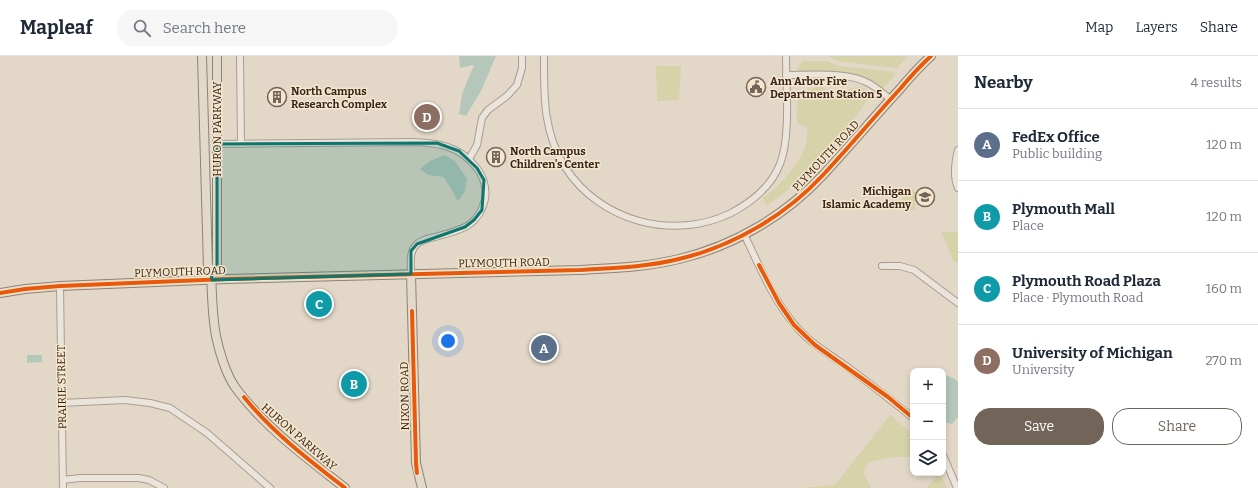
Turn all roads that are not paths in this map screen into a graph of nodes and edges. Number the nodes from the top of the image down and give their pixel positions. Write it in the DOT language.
graph roads {
  1 [pos="202,56"];
  2 [pos="217,56"];
  3 [pos="240,56"];
  4 [pos="522,56"];
  5 [pos="544,56"];
  6 [pos="786,56"];
  7 [pos="931,56"];
  8 [pos="786,75"];
  9 [pos="890,100"];
  10 [pos="204,136"];
  11 [pos="217,144"];
  12 [pos="241,144"];
  13 [pos="957,154"];
  14 [pos="469,159"];
  15 [pos="958,188"];
  16 [pos="744,234"];
  17 [pos="882,266"];
  18 [pos="411,274"];
  19 [pos="212,276"];
  20 [pos="60,286"];
  21 [pos="0,293"];
  22 [pos="958,303"];
  23 [pos="61,403"];
  24 [pos="910,415"];
  25 [pos="946,460"];
  26 [pos="956,477"];
  27 [pos="419,479"];
  28 [pos="63,480"];
  29 [pos="63,488"];
  30 [pos="164,488"];
  31 [pos="270,488"];
  32 [pos="345,488"];
  33 [pos="419,488"];
  34 [pos="422,488"];
  35 [pos="957,488"];
  1 -- 10 [label="main road, HURON PARKWAY"];
  2 -- 11 [label="main road, HURON PARKWAY"];
  3 -- 12 [label="street"];
  4 -- 14 [label="street"];
  5 -- 8 [label="street"];
  6 -- 8 [label="street"];
  7 -- 9 [label="main road, PLYMOUTH ROAD"];
  8 -- 9 [label="street"];
  9 -- 16 [label="main road, PLYMOUTH ROAD"];
  10 -- 11 [label="main road"];
  10 -- 19 [label="main road, HURON PARKWAY"];
  11 -- 12 [label="street"];
  11 -- 19 [label="main road, HURON PARKWAY"];
  12 -- 14 [label="street"];
  13 -- 15 [label="street"];
  14 -- 18 [label="street"];
  16 -- 18 [label="main road, PLYMOUTH ROAD"];
  16 -- 24 [label="street"];
  17 -- 22 [label="street"];
  18 -- 19 [label="main road, PLYMOUTH ROAD"];
  18 -- 27 [label="main road, NIXON ROAD"];
  19 -- 20 [label="main road, PLYMOUTH ROAD"];
  19 -- 32 [label="main road, HURON PARKWAY"];
  20 -- 21 [label="main road, PLYMOUTH ROAD"];
  20 -- 23 [label="street, PRAIRIE STREET"];
  23 -- 28 [label="street, PRAIRIE STREET"];
  23 -- 31 [label="street"];
  25 -- 26 [label="street"];
  26 -- 35 [label="street"];
  27 -- 33 [label="main road, NIXON ROAD"];
  27 -- 34 [label="main road, NIXON ROAD"];
  28 -- 29 [label="street, PRAIRIE STREET"];
  28 -- 30 [label="street"];
}
